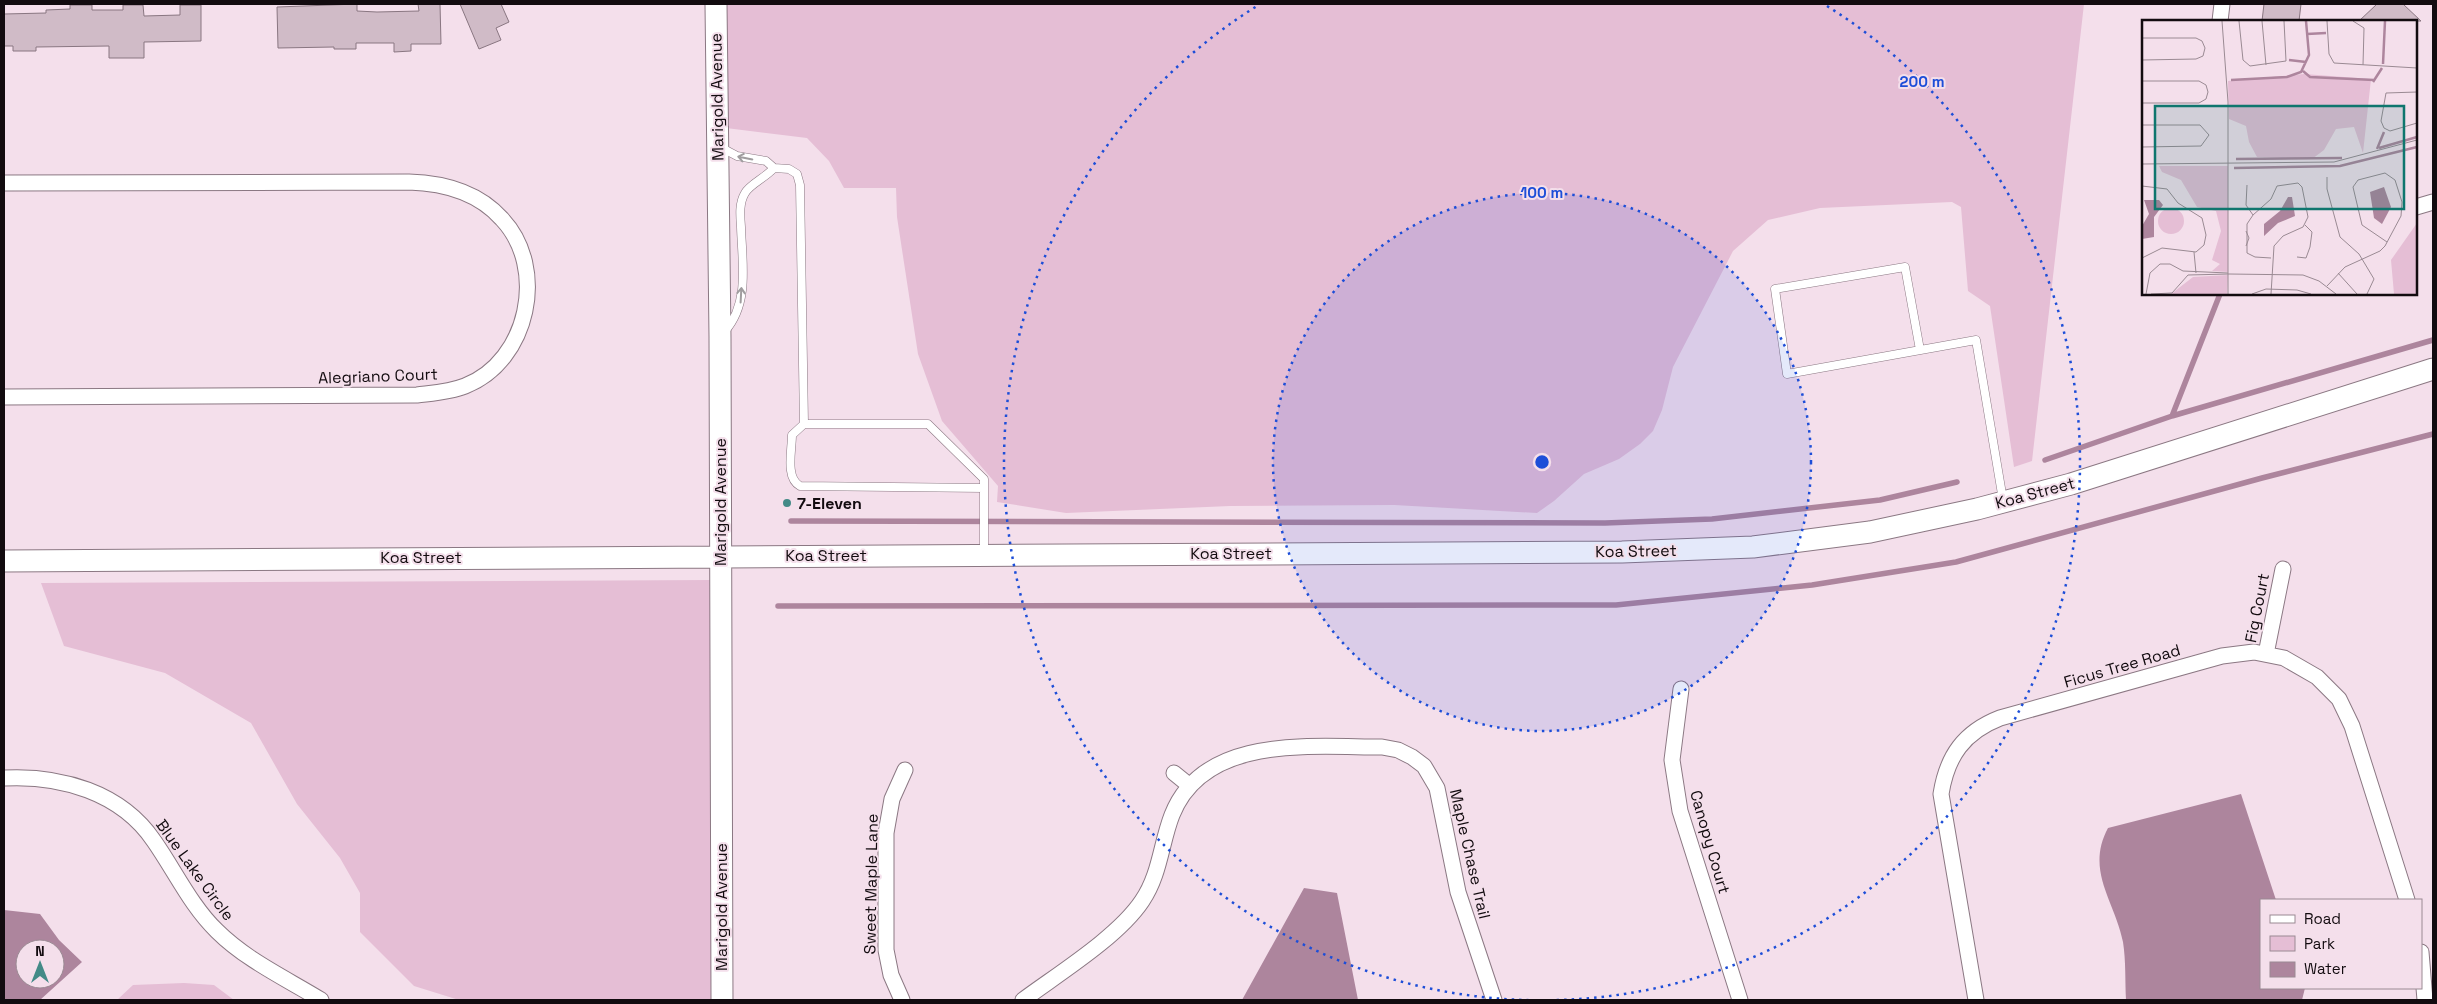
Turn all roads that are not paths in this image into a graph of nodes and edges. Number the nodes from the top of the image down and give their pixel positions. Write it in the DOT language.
graph roads {
  1 [pos="716,4"];
  2 [pos="2222,4"];
  3 [pos="2220,20"];
  4 [pos="717,145"];
  5 [pos="774,168"];
  6 [pos="4,183"];
  7 [pos="2433,202"];
  8 [pos="2417,207"];
  9 [pos="720,337"];
  10 [pos="1920,350"];
  11 [pos="2433,369"];
  12 [pos="4,397"];
  13 [pos="804,424"];
  14 [pos="984,488"];
  15 [pos="2004,502"];
  16 [pos="984,554"];
  17 [pos="720,555"];
  18 [pos="4,561"];
  19 [pos="2283,569"];
  20 [pos="2266,654"];
  21 [pos="1681,689"];
  22 [pos="905,770"];
  23 [pos="1174,773"];
  24 [pos="4,778"];
  25 [pos="1190,786"];
  26 [pos="2407,899"];
  27 [pos="2422,968"];
  28 [pos="321,1000"];
  29 [pos="722,1000"];
  30 [pos="902,1000"];
  31 [pos="1023,1000"];
  32 [pos="1494,1000"];
  33 [pos="1740,1000"];
  34 [pos="1976,1000"];
  35 [pos="2424,1000"];
  1 -- 4 [label="main road, Marigold Avenue"];
  2 -- 3 [label="street"];
  5 -- 4 [label="lane, one-way"];
  4 -- 9 [label="main road, Marigold Avenue"];
  9 -- 5 [label="lane, one-way"];
  5 -- 13 [label="lane"];
  6 -- 12 [label="street, Alegriano Court"];
  7 -- 8 [label="street"];
  9 -- 17 [label="main road, Marigold Avenue"];
  10 -- 10 [label="lane"];
  10 -- 15 [label="lane"];
  11 -- 15 [label="main road, Koa Street"];
  13 -- 14 [label="lane"];
  13 -- 14 [label="lane"];
  14 -- 16 [label="lane"];
  15 -- 16 [label="main road, Koa Street"];
  16 -- 17 [label="main road, Koa Street"];
  17 -- 18 [label="main road, Koa Street"];
  17 -- 29 [label="main road, Marigold Avenue"];
  19 -- 20 [label="street, Fig Court"];
  20 -- 26 [label="street, Ficus Tree Road"];
  20 -- 34 [label="street, Ficus Tree Road"];
  21 -- 33 [label="street, Canopy Court"];
  22 -- 30 [label="street, Sweet Maple Lane"];
  23 -- 25 [label="street"];
  24 -- 28 [label="street, Blue Lake Circle"];
  25 -- 31 [label="street, Maple Chase Trail"];
  25 -- 32 [label="street, Maple Chase Trail"];
  27 -- 35 [label="street"];
}
